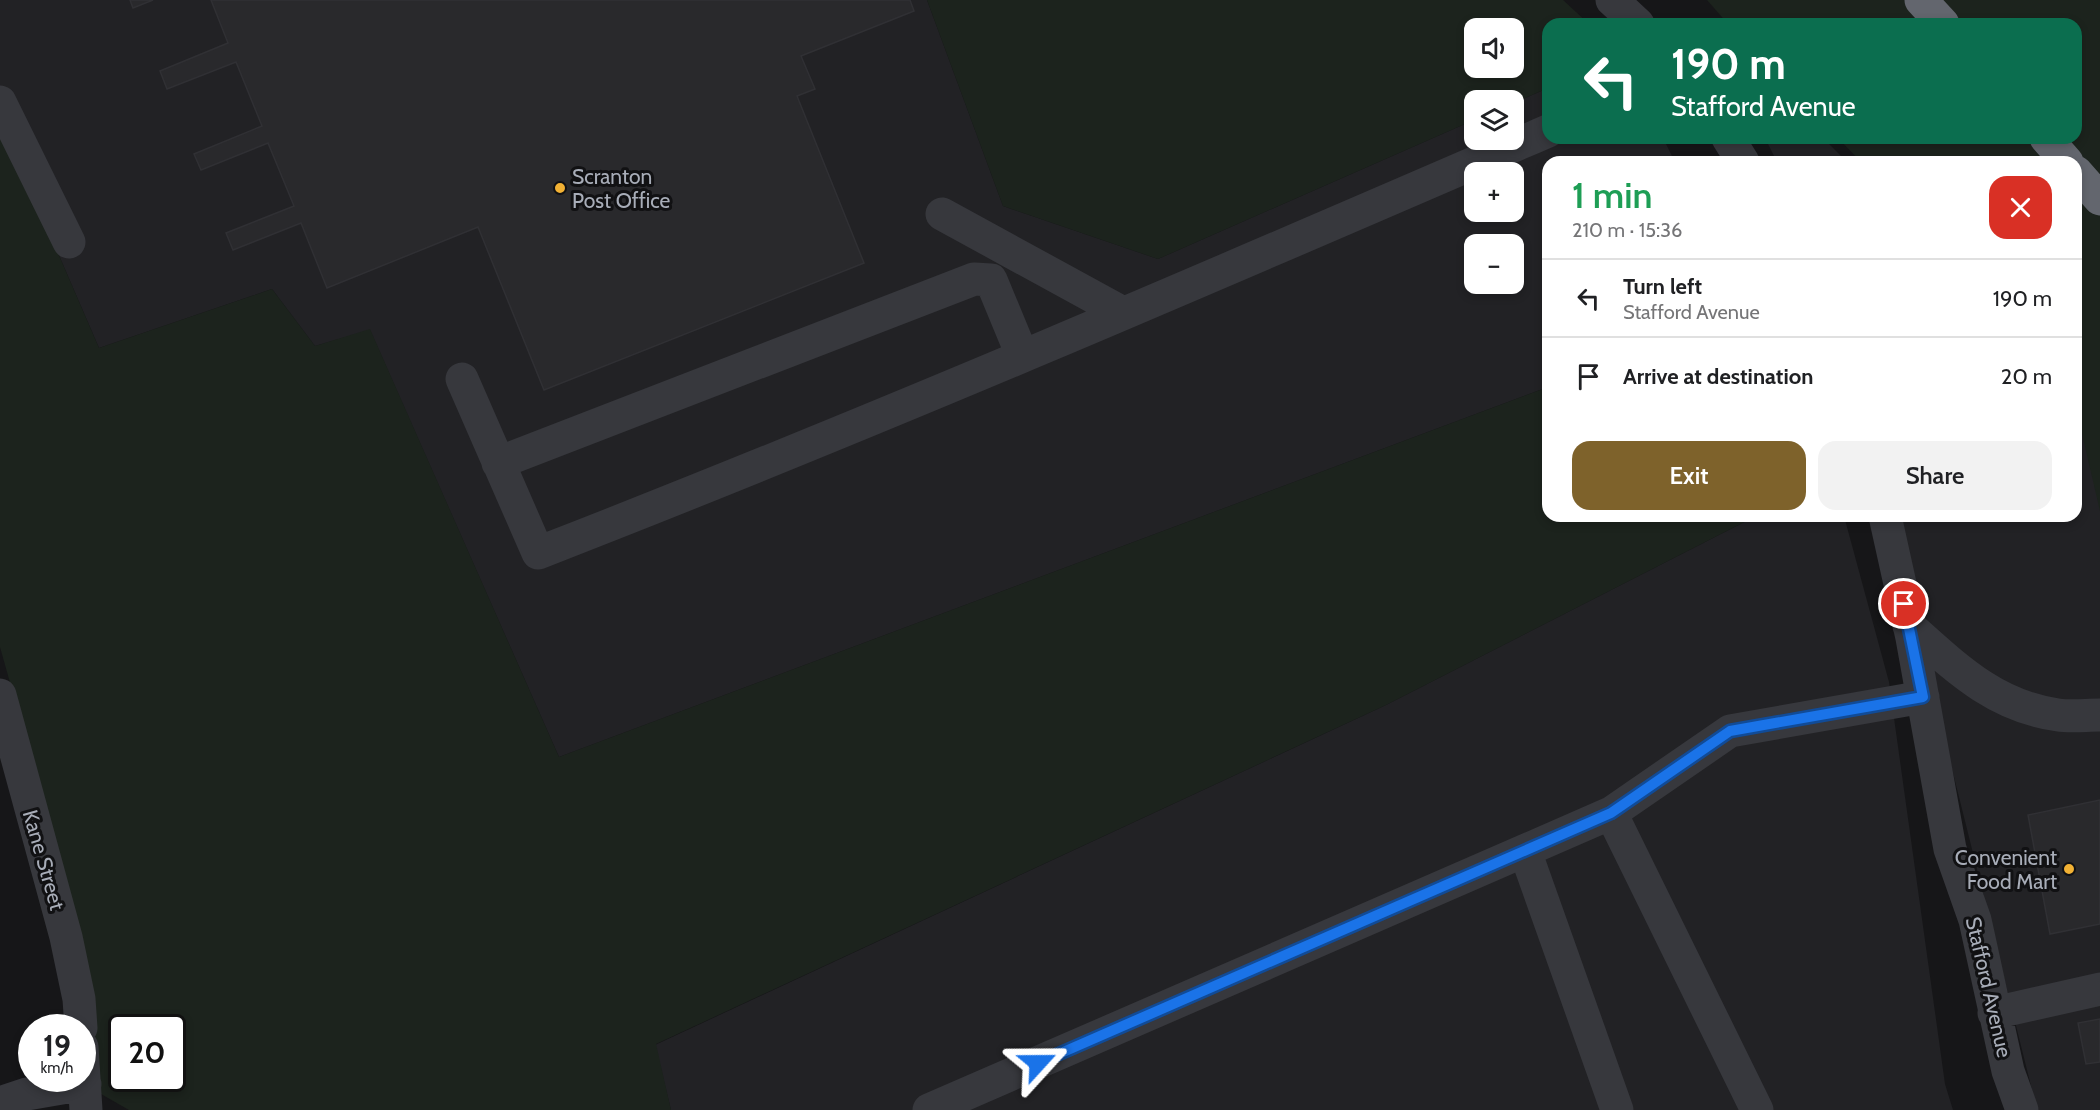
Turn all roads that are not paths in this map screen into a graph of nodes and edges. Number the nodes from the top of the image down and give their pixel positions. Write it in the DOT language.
graph roads {
  1 [pos="1612,0"];
  2 [pos="1921,0"];
  3 [pos="1632,18"];
  4 [pos="1938,18"];
  5 [pos="0,102"];
  6 [pos="1542,134"];
  7 [pos="2051,144"];
  8 [pos="2062,156"];
  9 [pos="2082,179"];
  10 [pos="2100,199"];
  11 [pos="942,214"];
  12 [pos="69,242"];
  13 [pos="1123,313"];
  14 [pos="1022,355"];
  15 [pos="462,379"];
  16 [pos="498,463"];
  17 [pos="1886,522"];
  18 [pos="1909,626"];
  19 [pos="0,695"];
  20 [pos="1923,697"];
  21 [pos="2100,715"];
  22 [pos="1611,813"];
  23 [pos="1525,851"];
  24 [pos="2100,989"];
  25 [pos="1994,1013"];
  26 [pos="80,1014"];
  27 [pos="2008,1071"];
  28 [pos="85,1097"];
  29 [pos="978,1100"];
  30 [pos="0,1103"];
  31 [pos="929,1110"];
  32 [pos="1617,1110"];
  33 [pos="1757,1110"];
  34 [pos="2005,1110"];
  35 [pos="2022,1110"];
  1 -- 3 [label="street"];
  2 -- 4 [label="highway"];
  5 -- 12 [label="street"];
  6 -- 13 [label="street"];
  7 -- 8 [label="highway"];
  9 -- 10 [label="highway"];
  11 -- 13 [label="street"];
  13 -- 14 [label="street"];
  14 -- 16 [label="street"];
  14 -- 16 [label="street"];
  15 -- 16 [label="street"];
  17 -- 18 [label="street, Stafford Avenue"];
  18 -- 20 [label="street, Stafford Avenue"];
  18 -- 21 [label="street"];
  19 -- 26 [label="street, Kane Street"];
  20 -- 22 [label="street"];
  20 -- 25 [label="street, Stafford Avenue"];
  22 -- 23 [label="street"];
  22 -- 33 [label="street"];
  23 -- 29 [label="street"];
  23 -- 32 [label="street"];
  24 -- 25 [label="street"];
  25 -- 27 [label="street, Stafford Avenue"];
  27 -- 34 [label="street, Stafford Avenue"];
  27 -- 35 [label="street, Stafford Avenue"];
  28 -- 30 [label="street"];
  29 -- 31 [label="street"];
}
